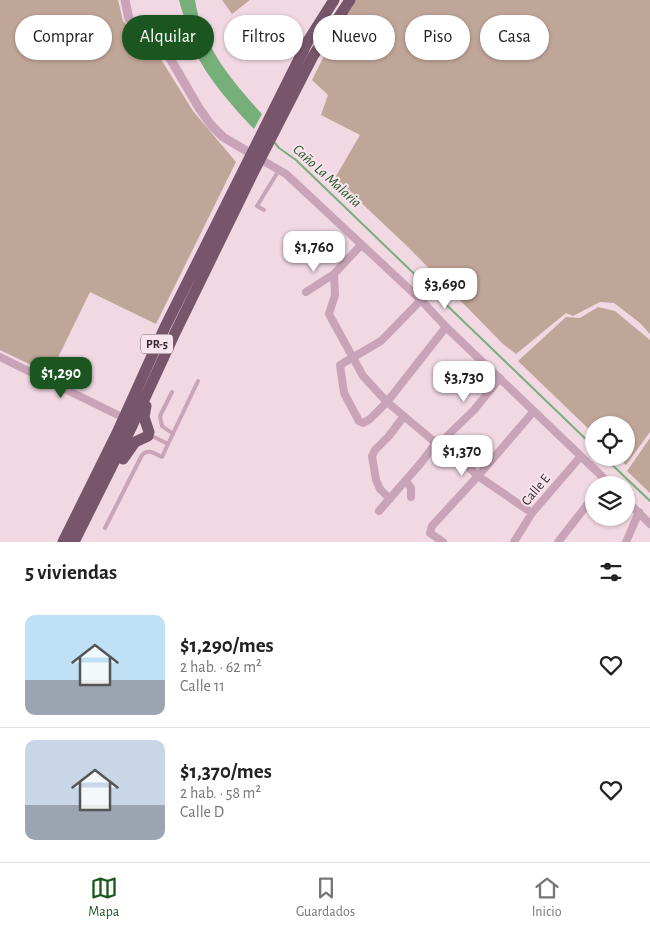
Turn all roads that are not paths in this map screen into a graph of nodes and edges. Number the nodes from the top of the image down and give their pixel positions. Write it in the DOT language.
graph roads {
  1 [pos="125,0"];
  2 [pos="334,0"];
  3 [pos="350,0"];
  4 [pos="278,113"];
  5 [pos="258,153"];
  6 [pos="279,170"];
  7 [pos="264,210"];
  8 [pos="361,245"];
  9 [pos="334,274"];
  10 [pos="306,292"];
  11 [pos="421,300"];
  12 [pos="446,326"];
  13 [pos="0,357"];
  14 [pos="353,358"];
  15 [pos="500,378"];
  16 [pos="198,381"];
  17 [pos="172,392"];
  18 [pos="147,394"];
  19 [pos="387,402"];
  20 [pos="534,411"];
  21 [pos="404,416"];
  22 [pos="140,429"];
  23 [pos="173,434"];
  24 [pos="438,442"];
  25 [pos="168,444"];
  26 [pos="581,456"];
  27 [pos="478,476"];
  28 [pos="600,476"];
  29 [pos="106,479"];
  30 [pos="406,481"];
  31 [pos="412,497"];
  32 [pos="390,500"];
  33 [pos="585,508"];
  34 [pos="635,508"];
  35 [pos="379,511"];
  36 [pos="532,512"];
  37 [pos="639,512"];
  38 [pos="650,524"];
  39 [pos="105,528"];
  40 [pos="68,541"];
  41 [pos="443,542"];
  42 [pos="514,542"];
  43 [pos="558,542"];
  44 [pos="626,542"];
  1 -- 5 [label="street"];
  2 -- 4 [label="main road, PR-5"];
  3 -- 4 [label="main road, PR-5"];
  4 -- 5 [label="main road, PR-5"];
  5 -- 6 [label="street"];
  5 -- 18 [label="main road, PR-5"];
  5 -- 22 [label="main road, PR-5"];
  6 -- 7 [label="lane"];
  6 -- 8 [label="street"];
  8 -- 9 [label="street"];
  8 -- 11 [label="street"];
  9 -- 10 [label="street"];
  9 -- 14 [label="street"];
  11 -- 12 [label="street"];
  11 -- 14 [label="street"];
  12 -- 15 [label="street"];
  12 -- 19 [label="street"];
  13 -- 22 [label="street"];
  14 -- 19 [label="street"];
  14 -- 19 [label="street"];
  15 -- 20 [label="street"];
  15 -- 24 [label="street"];
  16 -- 23 [label="lane"];
  17 -- 23 [label="lane"];
  18 -- 22 [label="main road, PR-5"];
  18 -- 22 [label="main road"];
  19 -- 21 [label="street"];
  20 -- 26 [label="street"];
  20 -- 27 [label="street"];
  21 -- 24 [label="street"];
  21 -- 32 [label="street"];
  22 -- 25 [label="lane"];
  22 -- 29 [label="main road, PR-5"];
  22 -- 29 [label="main road"];
  22 -- 40 [label="main road, PR-5"];
  23 -- 25 [label="lane"];
  24 -- 27 [label="street"];
  24 -- 30 [label="street"];
  25 -- 39 [label="lane"];
  26 -- 28 [label="street"];
  26 -- 36 [label="street, Calle E"];
  27 -- 36 [label="street"];
  27 -- 41 [label="street"];
  29 -- 40 [label="main road, PR-5"];
  30 -- 31 [label="street"];
  30 -- 32 [label="street"];
  32 -- 35 [label="street"];
  33 -- 43 [label="street"];
  34 -- 37 [label="street"];
  36 -- 42 [label="street, Calle E"];
  37 -- 38 [label="street"];
  37 -- 44 [label="street"];
}
